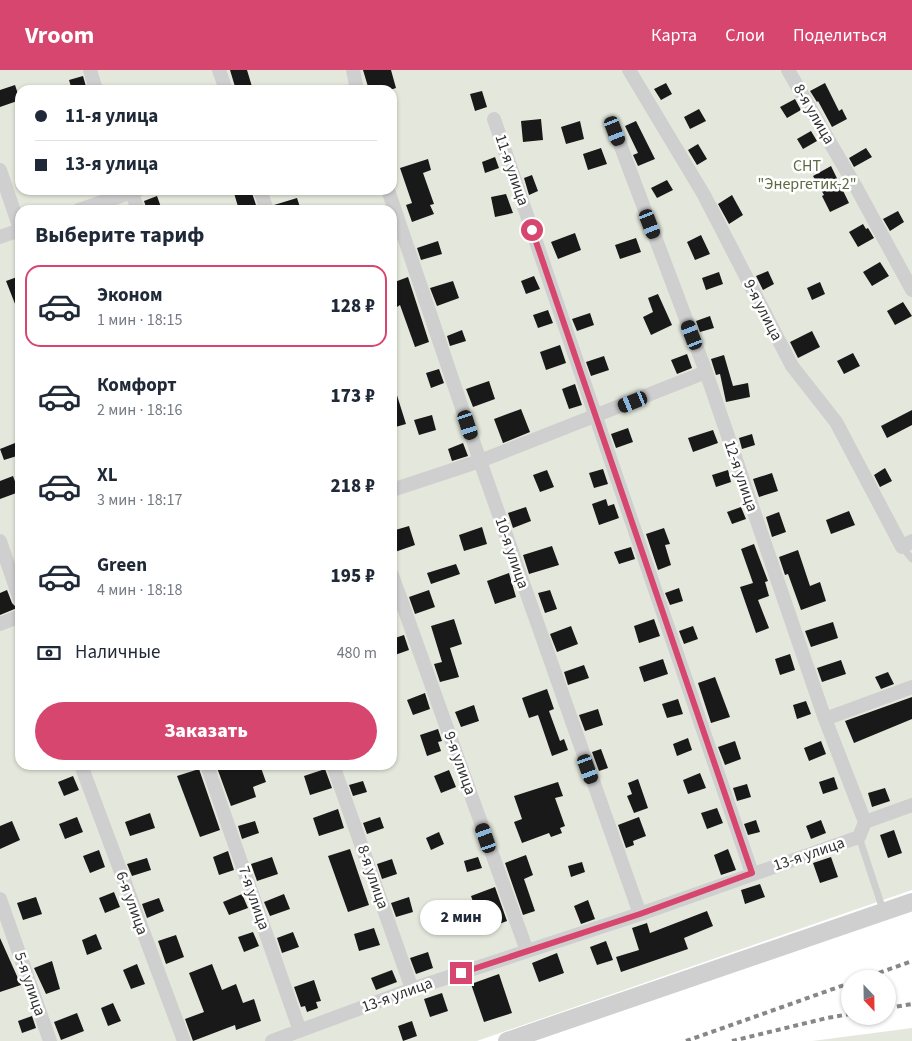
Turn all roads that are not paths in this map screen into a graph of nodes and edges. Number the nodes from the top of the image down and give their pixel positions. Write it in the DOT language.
graph roads {
  1 [pos="90,70"];
  2 [pos="219,70"];
  3 [pos="353,70"];
  4 [pos="629,70"];
  5 [pos="788,70"];
  6 [pos="94,85"];
  7 [pos="224,85"];
  8 [pos="356,85"];
  9 [pos="494,119"];
  10 [pos="615,131"];
  11 [pos="0,170"];
  12 [pos="122,195"];
  13 [pos="94,205"];
  14 [pos="15,214"];
  15 [pos="397,217"];
  16 [pos="15,231"];
  17 [pos="0,237"];
  18 [pos="912,290"];
  19 [pos="706,372"];
  20 [pos="597,416"];
  21 [pos="480,461"];
  22 [pos="397,488"];
  23 [pos="0,542"];
  24 [pos="907,544"];
  25 [pos="912,559"];
  26 [pos="15,586"];
  27 [pos="397,588"];
  28 [pos="15,618"];
  29 [pos="0,624"];
  30 [pos="912,687"];
  31 [pos="826,719"];
  32 [pos="83,770"];
  33 [pos="210,770"];
  34 [pos="335,770"];
  35 [pos="912,805"];
  36 [pos="865,822"];
  37 [pos="859,837"];
  38 [pos="752,873"];
  39 [pos="0,899"];
  40 [pos="912,902"];
  41 [pos="884,912"];
  42 [pos="640,914"];
  43 [pos="527,951"];
  44 [pos="412,989"];
  45 [pos="300,1031"];
  46 [pos="50,1041"];
  47 [pos="184,1041"];
  48 [pos="272,1041"];
  49 [pos="507,1041"];
  1 -- 6 [label="street"];
  2 -- 7 [label="street"];
  3 -- 8 [label="street"];
  4 -- 24 [label="street, 9-я улица"];
  5 -- 18 [label="street, 8-я улица"];
  9 -- 20 [label="street, 11-я улица"];
  10 -- 19 [label="street, 12-я улица"];
  11 -- 14 [label="street"];
  12 -- 13 [label="street"];
  15 -- 21 [label="street, 10-я улица"];
  16 -- 17 [label="street"];
  19 -- 20 [label="street"];
  19 -- 31 [label="street, 12-я улица"];
  20 -- 21 [label="street"];
  20 -- 38 [label="street, 11-я улица"];
  21 -- 22 [label="street"];
  21 -- 42 [label="street, 10-я улица"];
  23 -- 26 [label="street"];
  24 -- 25 [label="lane"];
  27 -- 43 [label="street, 9-я улица"];
  28 -- 29 [label="street"];
  30 -- 31 [label="street"];
  31 -- 36 [label="street, 12-я улица"];
  32 -- 47 [label="street, 6-я улица"];
  33 -- 45 [label="street, 7-я улица"];
  34 -- 44 [label="street, 8-я улица"];
  35 -- 36 [label="street"];
  36 -- 37 [label="street, 13-я улица"];
  37 -- 38 [label="street, 13-я улица"];
  37 -- 41 [label="lane"];
  38 -- 42 [label="street, 13-я улица"];
  39 -- 46 [label="street, 5-я улица"];
  40 -- 41 [label="street"];
  41 -- 49 [label="street"];
  42 -- 43 [label="street, 13-я улица"];
  43 -- 44 [label="street, 13-я улица"];
  44 -- 45 [label="street, 13-я улица"];
  45 -- 48 [label="street, 13-я улица"];
}
